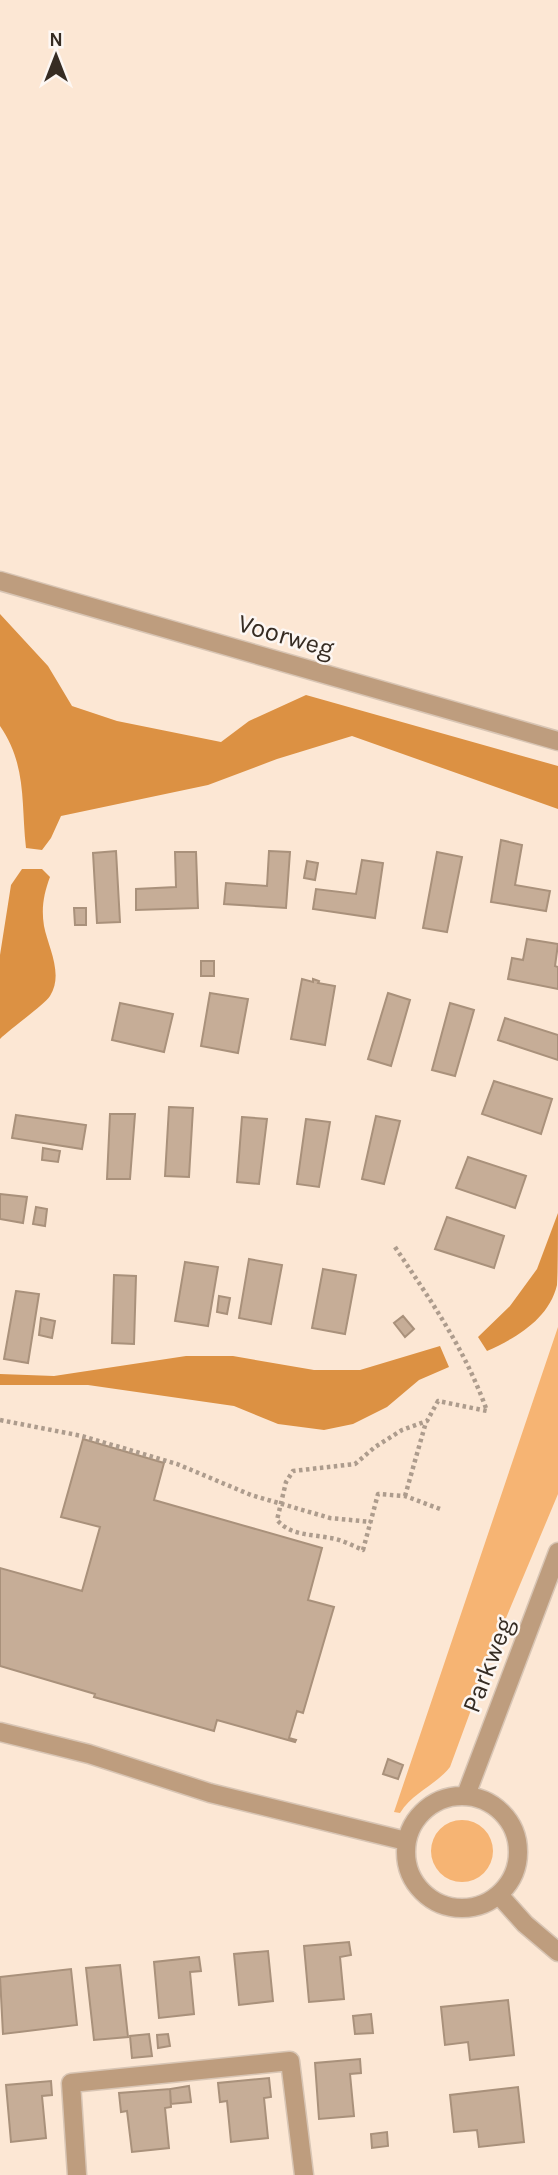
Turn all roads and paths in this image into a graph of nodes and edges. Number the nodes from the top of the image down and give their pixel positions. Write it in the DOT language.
graph roads {
  1 [pos="0,581"];
  2 [pos="558,741"];
  3 [pos="395,1247"];
  4 [pos="0,1420"];
  5 [pos="426,1421"];
  6 [pos="405,1496"];
  7 [pos="279,1504"];
  8 [pos="440,1509"];
  9 [pos="371,1522"];
  10 [pos="558,1552"];
  11 [pos="0,1731"];
  12 [pos="466,1795"];
  13 [pos="406,1841"];
  14 [pos="499,1895"];
  15 [pos="558,1952"];
  16 [pos="77,2175"];
  17 [pos="304,2175"];
  1 -- 2 [label="street, Voorweg"];
  3 -- 5 [label="path"];
  4 -- 7 [label="path"];
  5 -- 6 [label="path"];
  5 -- 7 [label="path"];
  6 -- 8 [label="path"];
  6 -- 9 [label="path"];
  7 -- 9 [label="path"];
  7 -- 9 [label="path"];
  10 -- 12 [label="street, Parkweg"];
  11 -- 13 [label="street"];
  12 -- 13 [label="street"];
  12 -- 14 [label="street"];
  13 -- 14 [label="street"];
  14 -- 15 [label="street"];
  16 -- 17 [label="street"];
}
